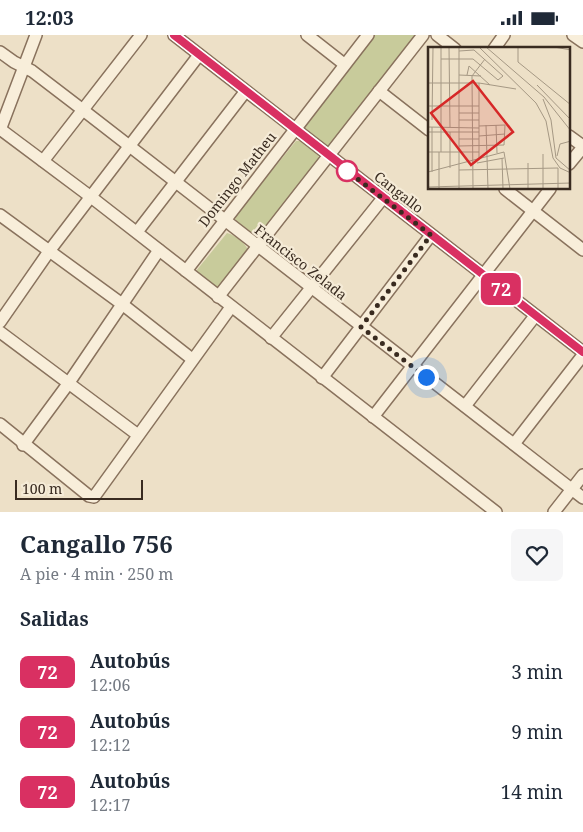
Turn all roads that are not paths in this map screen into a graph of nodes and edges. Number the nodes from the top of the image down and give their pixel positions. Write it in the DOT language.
graph roads {
  1 [pos="36,35"];
  2 [pos="141,35"];
  3 [pos="174,35"];
  4 [pos="307,35"];
  5 [pos="368,35"];
  6 [pos="423,35"];
  7 [pos="437,35"];
  8 [pos="504,35"];
  9 [pos="573,35"];
  10 [pos="583,43"];
  11 [pos="452,47"];
  12 [pos="495,47"];
  13 [pos="0,51"];
  14 [pos="199,55"];
  15 [pos="344,64"];
  16 [pos="24,67"];
  17 [pos="246,91"];
  18 [pos="379,91"];
  19 [pos="83,110"];
  20 [pos="0,129"];
  21 [pos="428,129"];
  22 [pos="294,130"];
  23 [pos="570,137"];
  24 [pos="130,146"];
  25 [pos="583,146"];
  26 [pos="329,156"];
  27 [pos="43,161"];
  28 [pos="570,163"];
  29 [pos="175,183"];
  30 [pos="506,190"];
  31 [pos="549,190"];
  32 [pos="91,197"];
  33 [pos="383,198"];
  34 [pos="533,211"];
  35 [pos="0,215"];
  36 [pos="224,221"];
  37 [pos="136,232"];
  38 [pos="431,235"];
  39 [pos="257,247"];
  40 [pos="50,250"];
  41 [pos="159,250"];
  42 [pos="583,250"];
  43 [pos="186,271"];
  44 [pos="483,274"];
  45 [pos="310,288"];
  46 [pos="218,297"];
  47 [pos="122,304"];
  48 [pos="231,307"];
  49 [pos="535,316"];
  50 [pos="0,322"];
  51 [pos="361,327"];
  52 [pos="0,332"];
  53 [pos="271,338"];
  54 [pos="583,354"];
  55 [pos="192,359"];
  56 [pos="412,367"];
  57 [pos="322,378"];
  58 [pos="68,384"];
  59 [pos="465,406"];
  60 [pos="373,417"];
  61 [pos="0,424"];
  62 [pos="138,435"];
  63 [pos="514,444"];
  64 [pos="23,445"];
  65 [pos="583,475"];
  66 [pos="572,489"];
  67 [pos="583,498"];
  68 [pos="496,512"];
  69 [pos="554,512"];
  1 -- 16 [label="street"];
  2 -- 19 [label="street"];
  3 -- 14 [label="street, Cangallo"];
  4 -- 15 [label="street"];
  5 -- 15 [label="street, Domingo Matheu"];
  6 -- 18 [label="street"];
  7 -- 11 [label="street"];
  8 -- 12 [label="street"];
  9 -- 10 [label="street"];
  13 -- 16 [label="street, Francisco Zelada"];
  14 -- 17 [label="street, Cangallo"];
  14 -- 24 [label="street"];
  15 -- 22 [label="street, Domingo Matheu"];
  16 -- 19 [label="street, Francisco Zelada"];
  16 -- 20 [label="street"];
  17 -- 22 [label="street, Cangallo"];
  17 -- 29 [label="street"];
  18 -- 21 [label="street"];
  18 -- 26 [label="street"];
  19 -- 24 [label="street, Francisco Zelada"];
  19 -- 27 [label="street"];
  20 -- 27 [label="street"];
  22 -- 26 [label="street, Cangallo"];
  22 -- 36 [label="street, Domingo Matheu"];
  23 -- 25 [label="street"];
  24 -- 29 [label="street, Francisco Zelada"];
  24 -- 32 [label="street"];
  25 -- 28 [label="street"];
  26 -- 33 [label="street, Cangallo"];
  26 -- 39 [label="street"];
  27 -- 32 [label="street"];
  29 -- 36 [label="street, Francisco Zelada"];
  29 -- 37 [label="street"];
  30 -- 34 [label="street"];
  31 -- 34 [label="street"];
  32 -- 37 [label="street"];
  32 -- 40 [label="street"];
  33 -- 38 [label="street, Cangallo"];
  33 -- 45 [label="street"];
  34 -- 42 [label="street"];
  34 -- 44 [label="street"];
  35 -- 40 [label="street"];
  36 -- 39 [label="street, Francisco Zelada"];
  36 -- 43 [label="street, Domingo Matheu"];
  37 -- 41 [label="street"];
  38 -- 44 [label="street, Cangallo"];
  38 -- 51 [label="street"];
  39 -- 45 [label="street, Francisco Zelada"];
  39 -- 46 [label="street"];
  40 -- 47 [label="street"];
  40 -- 50 [label="street"];
  41 -- 43 [label="street"];
  41 -- 47 [label="street"];
  43 -- 46 [label="street"];
  44 -- 49 [label="street, Cangallo"];
  44 -- 56 [label="street"];
  45 -- 51 [label="street, Francisco Zelada"];
  45 -- 53 [label="street"];
  46 -- 48 [label="street"];
  47 -- 55 [label="street"];
  47 -- 58 [label="street"];
  48 -- 53 [label="street"];
  48 -- 55 [label="street"];
  49 -- 54 [label="street, Cangallo"];
  49 -- 59 [label="street"];
  51 -- 56 [label="street, Francisco Zelada"];
  51 -- 57 [label="street"];
  52 -- 58 [label="street"];
  53 -- 57 [label="street"];
  54 -- 63 [label="street"];
  55 -- 62 [label="street"];
  56 -- 59 [label="street, Francisco Zelada"];
  56 -- 60 [label="street"];
  57 -- 60 [label="street"];
  58 -- 62 [label="street"];
  58 -- 64 [label="street"];
  59 -- 63 [label="street, Francisco Zelada"];
  60 -- 68 [label="street"];
  61 -- 64 [label="street"];
  62 -- 64 [label="street"];
  63 -- 66 [label="street, Francisco Zelada"];
  65 -- 66 [label="street"];
  66 -- 67 [label="street, Francisco Zelada"];
  66 -- 69 [label="street"];
}
